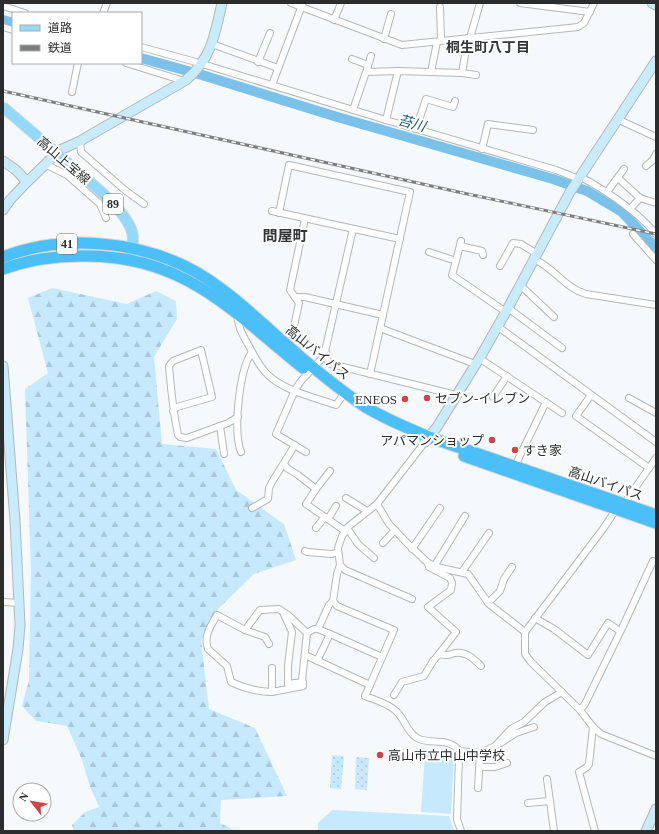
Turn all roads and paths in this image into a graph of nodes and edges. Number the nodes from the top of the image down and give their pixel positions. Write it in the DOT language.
graph roads {
  1 [pos="222,3"];
  2 [pos="291,3"];
  3 [pos="341,3"];
  4 [pos="480,3"];
  5 [pos="520,3"];
  6 [pos="594,3"];
  7 [pos="652,3"];
  8 [pos="656,4"];
  9 [pos="4,5"];
  10 [pos="302,5"];
  11 [pos="440,7"];
  12 [pos="22,12"];
  13 [pos="590,12"];
  14 [pos="391,14"];
  15 [pos="334,20"];
  16 [pos="270,32"];
  17 [pos="469,38"];
  18 [pos="384,39"];
  19 [pos="439,41"];
  20 [pos="212,44"];
  21 [pos="142,47"];
  22 [pos="371,56"];
  23 [pos="352,59"];
  24 [pos="656,61"];
  25 [pos="258,62"];
  26 [pos="78,64"];
  27 [pos="129,64"];
  28 [pos="200,65"];
  29 [pos="368,65"];
  30 [pos="278,68"];
  31 [pos="398,71"];
  32 [pos="366,72"];
  33 [pos="431,72"];
  34 [pos="462,73"];
  35 [pos="476,75"];
  36 [pos="185,80"];
  37 [pos="272,86"];
  38 [pos="72,92"];
  39 [pos="455,101"];
  40 [pos="3,108"];
  41 [pos="354,110"];
  42 [pos="617,119"];
  43 [pos="386,120"];
  44 [pos="416,129"];
  45 [pos="533,130"];
  46 [pos="656,137"];
  47 [pos="80,141"];
  48 [pos="482,149"];
  49 [pos="656,154"];
  50 [pos="3,161"];
  51 [pos="45,164"];
  52 [pos="646,166"];
  53 [pos="624,169"];
  54 [pos="618,178"];
  55 [pos="579,179"];
  56 [pos="27,182"];
  57 [pos="607,192"];
  58 [pos="640,198"];
  59 [pos="656,203"];
  60 [pos="144,204"];
  61 [pos="630,209"];
  62 [pos="3,210"];
  63 [pos="106,218"];
  64 [pos="306,219"];
  65 [pos="353,229"];
  66 [pos="633,234"];
  67 [pos="656,234"];
  68 [pos="400,239"];
  69 [pos="429,252"];
  70 [pos="131,254"];
  71 [pos="483,255"];
  72 [pos="3,257"];
  73 [pos="535,257"];
  74 [pos="656,260"];
  75 [pos="456,261"];
  76 [pos="500,266"];
  77 [pos="3,269"];
  78 [pos="520,285"];
  79 [pos="295,297"];
  80 [pos="336,304"];
  81 [pos="656,305"];
  82 [pos="507,310"];
  83 [pos="237,312"];
  84 [pos="383,315"];
  85 [pos="554,318"];
  86 [pos="497,326"];
  87 [pos="380,328"];
  88 [pos="562,348"];
  89 [pos="252,352"];
  90 [pos="325,354"];
  91 [pos="477,361"];
  92 [pos="3,366"];
  93 [pos="311,370"];
  94 [pos="370,374"];
  95 [pos="507,376"];
  96 [pos="294,390"];
  97 [pos="456,395"];
  98 [pos="591,395"];
  99 [pos="493,397"];
  100 [pos="341,398"];
  101 [pos="629,398"];
  102 [pos="546,402"];
  103 [pos="173,411"];
  104 [pos="562,413"];
  105 [pos="656,413"];
  106 [pos="238,417"];
  107 [pos="220,426"];
  108 [pos="427,440"];
  109 [pos="656,442"];
  110 [pos="295,446"];
  111 [pos="241,452"];
  112 [pos="306,452"];
  113 [pos="224,454"];
  114 [pos="656,458"];
  115 [pos="284,464"];
  116 [pos="514,466"];
  117 [pos="649,468"];
  118 [pos="330,471"];
  119 [pos="316,489"];
  120 [pos="346,498"];
  121 [pos="377,504"];
  122 [pos="336,506"];
  123 [pos="619,506"];
  124 [pos="252,508"];
  125 [pos="440,508"];
  126 [pos="367,511"];
  127 [pos="656,515"];
  128 [pos="464,516"];
  129 [pos="327,518"];
  130 [pos="656,523"];
  131 [pos="316,528"];
  132 [pos="346,530"];
  133 [pos="395,530"];
  134 [pos="489,533"];
  135 [pos="382,543"];
  136 [pos="412,549"];
  137 [pos="305,551"];
  138 [pos="338,552"];
  139 [pos="374,558"];
  140 [pos="656,562"];
  141 [pos="428,563"];
  142 [pos="340,565"];
  143 [pos="435,565"];
  144 [pos="512,567"];
  145 [pos="462,572"];
  146 [pos="412,598"];
  147 [pos="333,601"];
  148 [pos="3,602"];
  149 [pos="19,603"];
  150 [pos="488,603"];
  151 [pos="283,612"];
  152 [pos="535,618"];
  153 [pos="318,629"];
  154 [pos="245,630"];
  155 [pos="620,631"];
  156 [pos="525,632"];
  157 [pos="308,633"];
  158 [pos="330,634"];
  159 [pos="269,644"];
  160 [pos="439,654"];
  161 [pos="305,655"];
  162 [pos="382,657"];
  163 [pos="317,661"];
  164 [pos="481,666"];
  165 [pos="272,668"];
  166 [pos="303,682"];
  167 [pos="370,685"];
  168 [pos="272,692"];
  169 [pos="562,692"];
  170 [pos="394,695"];
  171 [pos="580,710"];
  172 [pos="534,727"];
  173 [pos="593,727"];
  174 [pos="3,740"];
  175 [pos="494,746"];
  176 [pos="459,751"];
  177 [pos="480,753"];
  178 [pos="656,756"];
  179 [pos="508,763"];
  180 [pos="480,767"];
  181 [pos="547,779"];
  182 [pos="478,788"];
  183 [pos="550,801"];
  184 [pos="528,803"];
  185 [pos="656,809"];
  186 [pos="461,831"];
  187 [pos="554,831"];
  188 [pos="596,831"];
  189 [pos="646,831"];
  1 -- 20 [label="street"];
  2 -- 10 [label="street"];
  3 -- 15 [label="street"];
  4 -- 17 [label="street"];
  5 -- 13 [label="street"];
  6 -- 13 [label="street"];
  7 -- 8 [label="street"];
  9 -- 12 [label="street"];
  10 -- 15 [label="street"];
  10 -- 30 [label="street"];
  11 -- 19 [label="street"];
  13 -- 17 [label="street"];
  14 -- 18 [label="street"];
  15 -- 18 [label="street"];
  16 -- 25 [label="street"];
  17 -- 19 [label="street"];
  17 -- 34 [label="street"];
  18 -- 19 [label="street"];
  19 -- 33 [label="street"];
  20 -- 25 [label="street"];
  20 -- 28 [label="street"];
  21 -- 28 [label="street"];
  22 -- 29 [label="street"];
  23 -- 29 [label="street"];
  24 -- 42 [label="street"];
  25 -- 30 [label="street"];
  26 -- 38 [label="street"];
  27 -- 36 [label="street"];
  28 -- 36 [label="street"];
  28 -- 37 [label="street"];
  29 -- 32 [label="street"];
  30 -- 37 [label="street"];
  31 -- 32 [label="street"];
  31 -- 33 [label="street"];
  31 -- 43 [label="street"];
  32 -- 41 [label="street"];
  33 -- 34 [label="street"];
  34 -- 35 [label="street"];
  36 -- 47 [label="street"];
  37 -- 41 [label="street"];
  39 -- 44 [label="street"];
  40 -- 70 [label="main road, 高山上宝線 / 89, bridge"];
  41 -- 43 [label="street"];
  42 -- 46 [label="street"];
  42 -- 55 [label="street"];
  43 -- 44 [label="street"];
  44 -- 48 [label="street"];
  45 -- 48 [label="street"];
  47 -- 51 [label="street"];
  47 -- 60 [label="street"];
  48 -- 55 [label="street"];
  49 -- 52 [label="street"];
  50 -- 56 [label="street"];
  51 -- 56 [label="street"];
  51 -- 63 [label="street"];
  53 -- 54 [label="street"];
  54 -- 57 [label="street"];
  54 -- 58 [label="street"];
  55 -- 57 [label="street"];
  55 -- 73 [label="street"];
  56 -- 62 [label="street"];
  57 -- 61 [label="street"];
  58 -- 59 [label="street"];
  58 -- 61 [label="street"];
  61 -- 67 [label="street"];
  64 -- 65 [label="street"];
  64 -- 68 [label="street"];
  64 -- 79 [label="street"];
  65 -- 68 [label="street"];
  65 -- 80 [label="street"];
  66 -- 74 [label="street"];
  68 -- 84 [label="street"];
  69 -- 75 [label="street"];
  70 -- 72 [label="highway, 41"];
  70 -- 77 [label="highway, 41"];
  70 -- 83 [label="highway, 高山バイパス / 41"];
  70 -- 93 [label="highway, 高山バイパス / 41"];
  71 -- 75 [label="street"];
  73 -- 76 [label="street"];
  73 -- 78 [label="street"];
  73 -- 81 [label="street"];
  75 -- 82 [label="street"];
  78 -- 82 [label="street"];
  78 -- 85 [label="street"];
  79 -- 80 [label="street"];
  79 -- 90 [label="street"];
  80 -- 84 [label="street"];
  80 -- 90 [label="street"];
  82 -- 86 [label="street"];
  82 -- 88 [label="street"];
  83 -- 89 [label="street"];
  83 -- 93 [label="highway, 高山バイパス / 41"];
  84 -- 87 [label="street"];
  86 -- 91 [label="street"];
  86 -- 98 [label="street"];
  87 -- 91 [label="street"];
  87 -- 94 [label="street"];
  89 -- 96 [label="street"];
  89 -- 106 [label="street"];
  90 -- 93 [label="street"];
  90 -- 94 [label="street"];
  91 -- 95 [label="street"];
  91 -- 97 [label="street"];
  92 -- 149 [label="street"];
  93 -- 96 [label="street"];
  93 -- 100 [label="highway, 高山バイパス / 41"];
  93 -- 108 [label="highway, 高山バイパス / 41"];
  94 -- 97 [label="street"];
  95 -- 99 [label="street"];
  95 -- 102 [label="street"];
  96 -- 100 [label="street"];
  96 -- 110 [label="street"];
  97 -- 108 [label="street"];
  98 -- 109 [label="street"];
  98 -- 117 [label="street"];
  100 -- 108 [label="highway, 高山バイパス / 41"];
  101 -- 105 [label="street"];
  102 -- 104 [label="street"];
  102 -- 116 [label="street"];
  103 -- 103 [label="street"];
  103 -- 107 [label="street"];
  106 -- 107 [label="street"];
  106 -- 111 [label="street"];
  107 -- 113 [label="street"];
  108 -- 116 [label="highway, 高山バイパス / 41"];
  108 -- 121 [label="street"];
  108 -- 123 [label="highway, 高山バイパス / 41"];
  110 -- 112 [label="street"];
  110 -- 115 [label="street"];
  114 -- 117 [label="street"];
  115 -- 119 [label="street"];
  115 -- 124 [label="street"];
  116 -- 123 [label="highway, 高山バイパス / 41"];
  117 -- 123 [label="street"];
  118 -- 119 [label="street"];
  119 -- 129 [label="street"];
  120 -- 126 [label="street"];
  121 -- 126 [label="street"];
  121 -- 133 [label="street"];
  122 -- 129 [label="street"];
  123 -- 127 [label="highway, 高山バイパス / 41"];
  123 -- 130 [label="highway, 高山バイパス / 41"];
  123 -- 152 [label="street"];
  125 -- 136 [label="street"];
  126 -- 132 [label="street"];
  128 -- 143 [label="street"];
  129 -- 131 [label="street"];
  129 -- 132 [label="street"];
  132 -- 138 [label="street"];
  132 -- 139 [label="street"];
  133 -- 135 [label="street"];
  133 -- 136 [label="street"];
  134 -- 145 [label="street"];
  136 -- 141 [label="street"];
  137 -- 138 [label="street"];
  138 -- 142 [label="street"];
  140 -- 155 [label="street"];
  141 -- 143 [label="street"];
  141 -- 160 [label="street"];
  142 -- 146 [label="street"];
  142 -- 147 [label="street"];
  143 -- 145 [label="street"];
  144 -- 150 [label="street"];
  145 -- 150 [label="street"];
  147 -- 153 [label="street"];
  147 -- 162 [label="street"];
  148 -- 149 [label="street"];
  149 -- 174 [label="street"];
  150 -- 156 [label="street"];
  151 -- 154 [label="street"];
  151 -- 157 [label="street"];
  151 -- 166 [label="street"];
  152 -- 155 [label="street"];
  152 -- 156 [label="street"];
  153 -- 157 [label="street"];
  153 -- 158 [label="street"];
  154 -- 159 [label="street"];
  154 -- 168 [label="street"];
  155 -- 171 [label="street"];
  156 -- 169 [label="street"];
  157 -- 161 [label="street"];
  158 -- 162 [label="street"];
  158 -- 163 [label="street"];
  160 -- 164 [label="street"];
  160 -- 170 [label="street"];
  161 -- 163 [label="street"];
  161 -- 166 [label="street"];
  162 -- 167 [label="street"];
  163 -- 167 [label="street"];
  165 -- 168 [label="street"];
  166 -- 168 [label="street"];
  167 -- 176 [label="street"];
  169 -- 171 [label="street"];
  169 -- 175 [label="street"];
  171 -- 173 [label="street"];
  172 -- 175 [label="street"];
  173 -- 178 [label="street"];
  173 -- 188 [label="street"];
  175 -- 177 [label="street"];
  176 -- 177 [label="street"];
  176 -- 186 [label="street"];
  177 -- 180 [label="street"];
  179 -- 180 [label="street"];
  180 -- 182 [label="street"];
  181 -- 183 [label="street"];
  183 -- 184 [label="street"];
  183 -- 187 [label="street"];
  185 -- 189 [label="street"];
}
